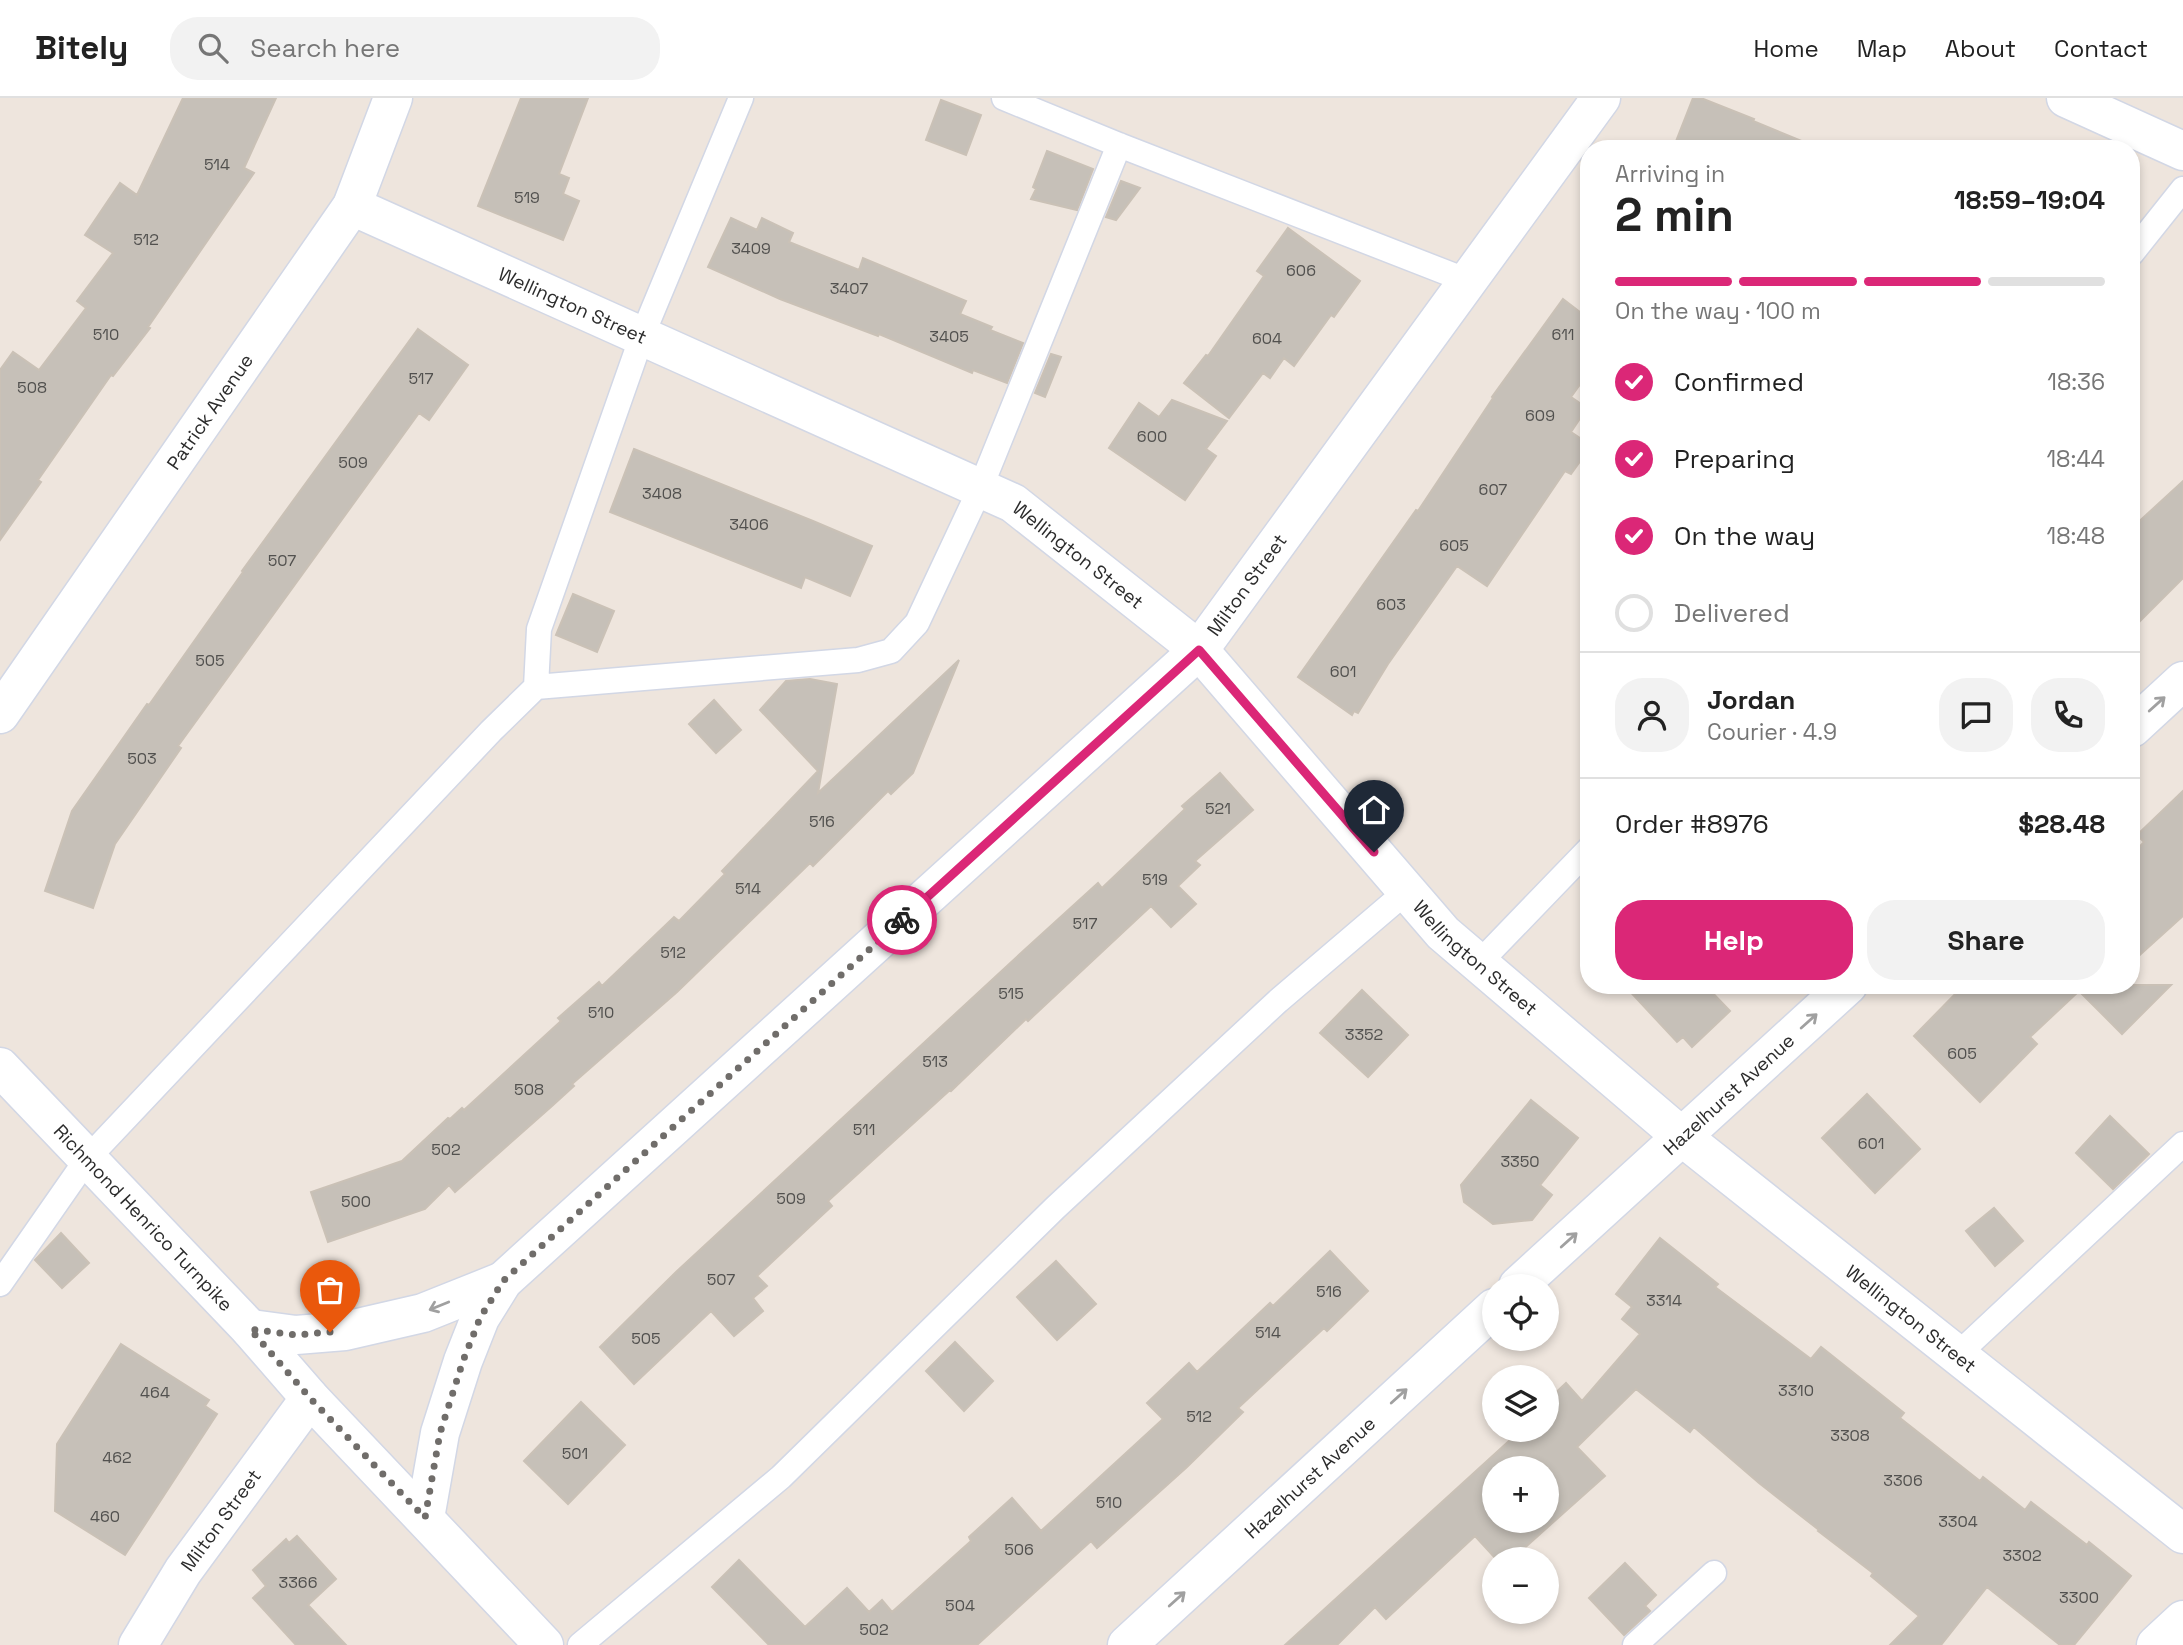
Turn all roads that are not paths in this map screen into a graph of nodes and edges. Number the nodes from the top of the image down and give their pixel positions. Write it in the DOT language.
graph roads {
  1 [pos="393,98"];
  2 [pos="741,98"];
  3 [pos="1004,98"];
  4 [pos="1601,98"];
  5 [pos="2066,98"];
  6 [pos="1119,145"];
  7 [pos="2183,151"];
  8 [pos="2183,189"];
  9 [pos="352,206"];
  10 [pos="2140,243"];
  11 [pos="1468,281"];
  12 [pos="642,336"];
  13 [pos="980,489"];
  14 [pos="1199,650"];
  15 [pos="2183,681"];
  16 [pos="536,687"];
  17 [pos="0,714"];
  18 [pos="2140,721"];
  19 [pos="1580,858"];
  20 [pos="1407,891"];
  21 [pos="1479,963"];
  22 [pos="1838,994"];
  23 [pos="0,1068"];
  24 [pos="1681,1136"];
  25 [pos="2183,1144"];
  26 [pos="88,1159"];
  27 [pos="1531,1274"];
  28 [pos="503,1281"];
  29 [pos="0,1284"];
  30 [pos="1482,1319"];
  31 [pos="250,1329"];
  32 [pos="1956,1354"];
  33 [pos="310,1398"];
  34 [pos="425,1518"];
  35 [pos="2183,1534"];
  36 [pos="1714,1573"];
  37 [pos="2183,1620"];
  38 [pos="138,1645"];
  39 [pos="544,1645"];
  40 [pos="580,1645"];
  41 [pos="1127,1645"];
  42 [pos="1635,1645"];
  43 [pos="2156,1645"];
  1 -- 9 [label="street, Patrick Avenue"];
  2 -- 12 [label="lane"];
  3 -- 6 [label="lane"];
  4 -- 11 [label="street, Milton Street"];
  5 -- 7 [label="street"];
  6 -- 11 [label="lane"];
  6 -- 13 [label="lane"];
  8 -- 10 [label="lane"];
  9 -- 12 [label="street, Wellington Street"];
  9 -- 17 [label="street, Patrick Avenue"];
  11 -- 14 [label="street, Milton Street"];
  12 -- 13 [label="street, Wellington Street"];
  12 -- 16 [label="lane"];
  13 -- 14 [label="street, Wellington Street"];
  13 -- 16 [label="lane"];
  14 -- 20 [label="street, Wellington Street"];
  14 -- 28 [label="street, Milton Street"];
  18 -- 15 [label="street, one-way"];
  16 -- 26 [label="lane"];
  19 -- 21 [label="lane"];
  20 -- 21 [label="street, Wellington Street"];
  20 -- 40 [label="lane"];
  21 -- 24 [label="street, Wellington Street"];
  24 -- 22 [label="street, Hazelhurst Avenue, one-way"];
  23 -- 26 [label="street, Richmond Henrico Turnpike"];
  27 -- 24 [label="street, Hazelhurst Avenue, one-way"];
  24 -- 32 [label="street, Wellington Street"];
  25 -- 32 [label="lane"];
  26 -- 29 [label="lane"];
  26 -- 31 [label="street, Richmond Henrico Turnpike"];
  28 -- 31 [label="street, Milton Street, one-way"];
  28 -- 34 [label="street, Milton Street"];
  41 -- 30 [label="street, Hazelhurst Avenue, one-way"];
  31 -- 33 [label="street, Richmond Henrico Turnpike"];
  32 -- 35 [label="street, Wellington Street"];
  33 -- 34 [label="street, Richmond Henrico Turnpike"];
  33 -- 38 [label="street, Milton Street"];
  34 -- 39 [label="street, Richmond Henrico Turnpike"];
  36 -- 42 [label="lane"];
  37 -- 43 [label="street"];
}
